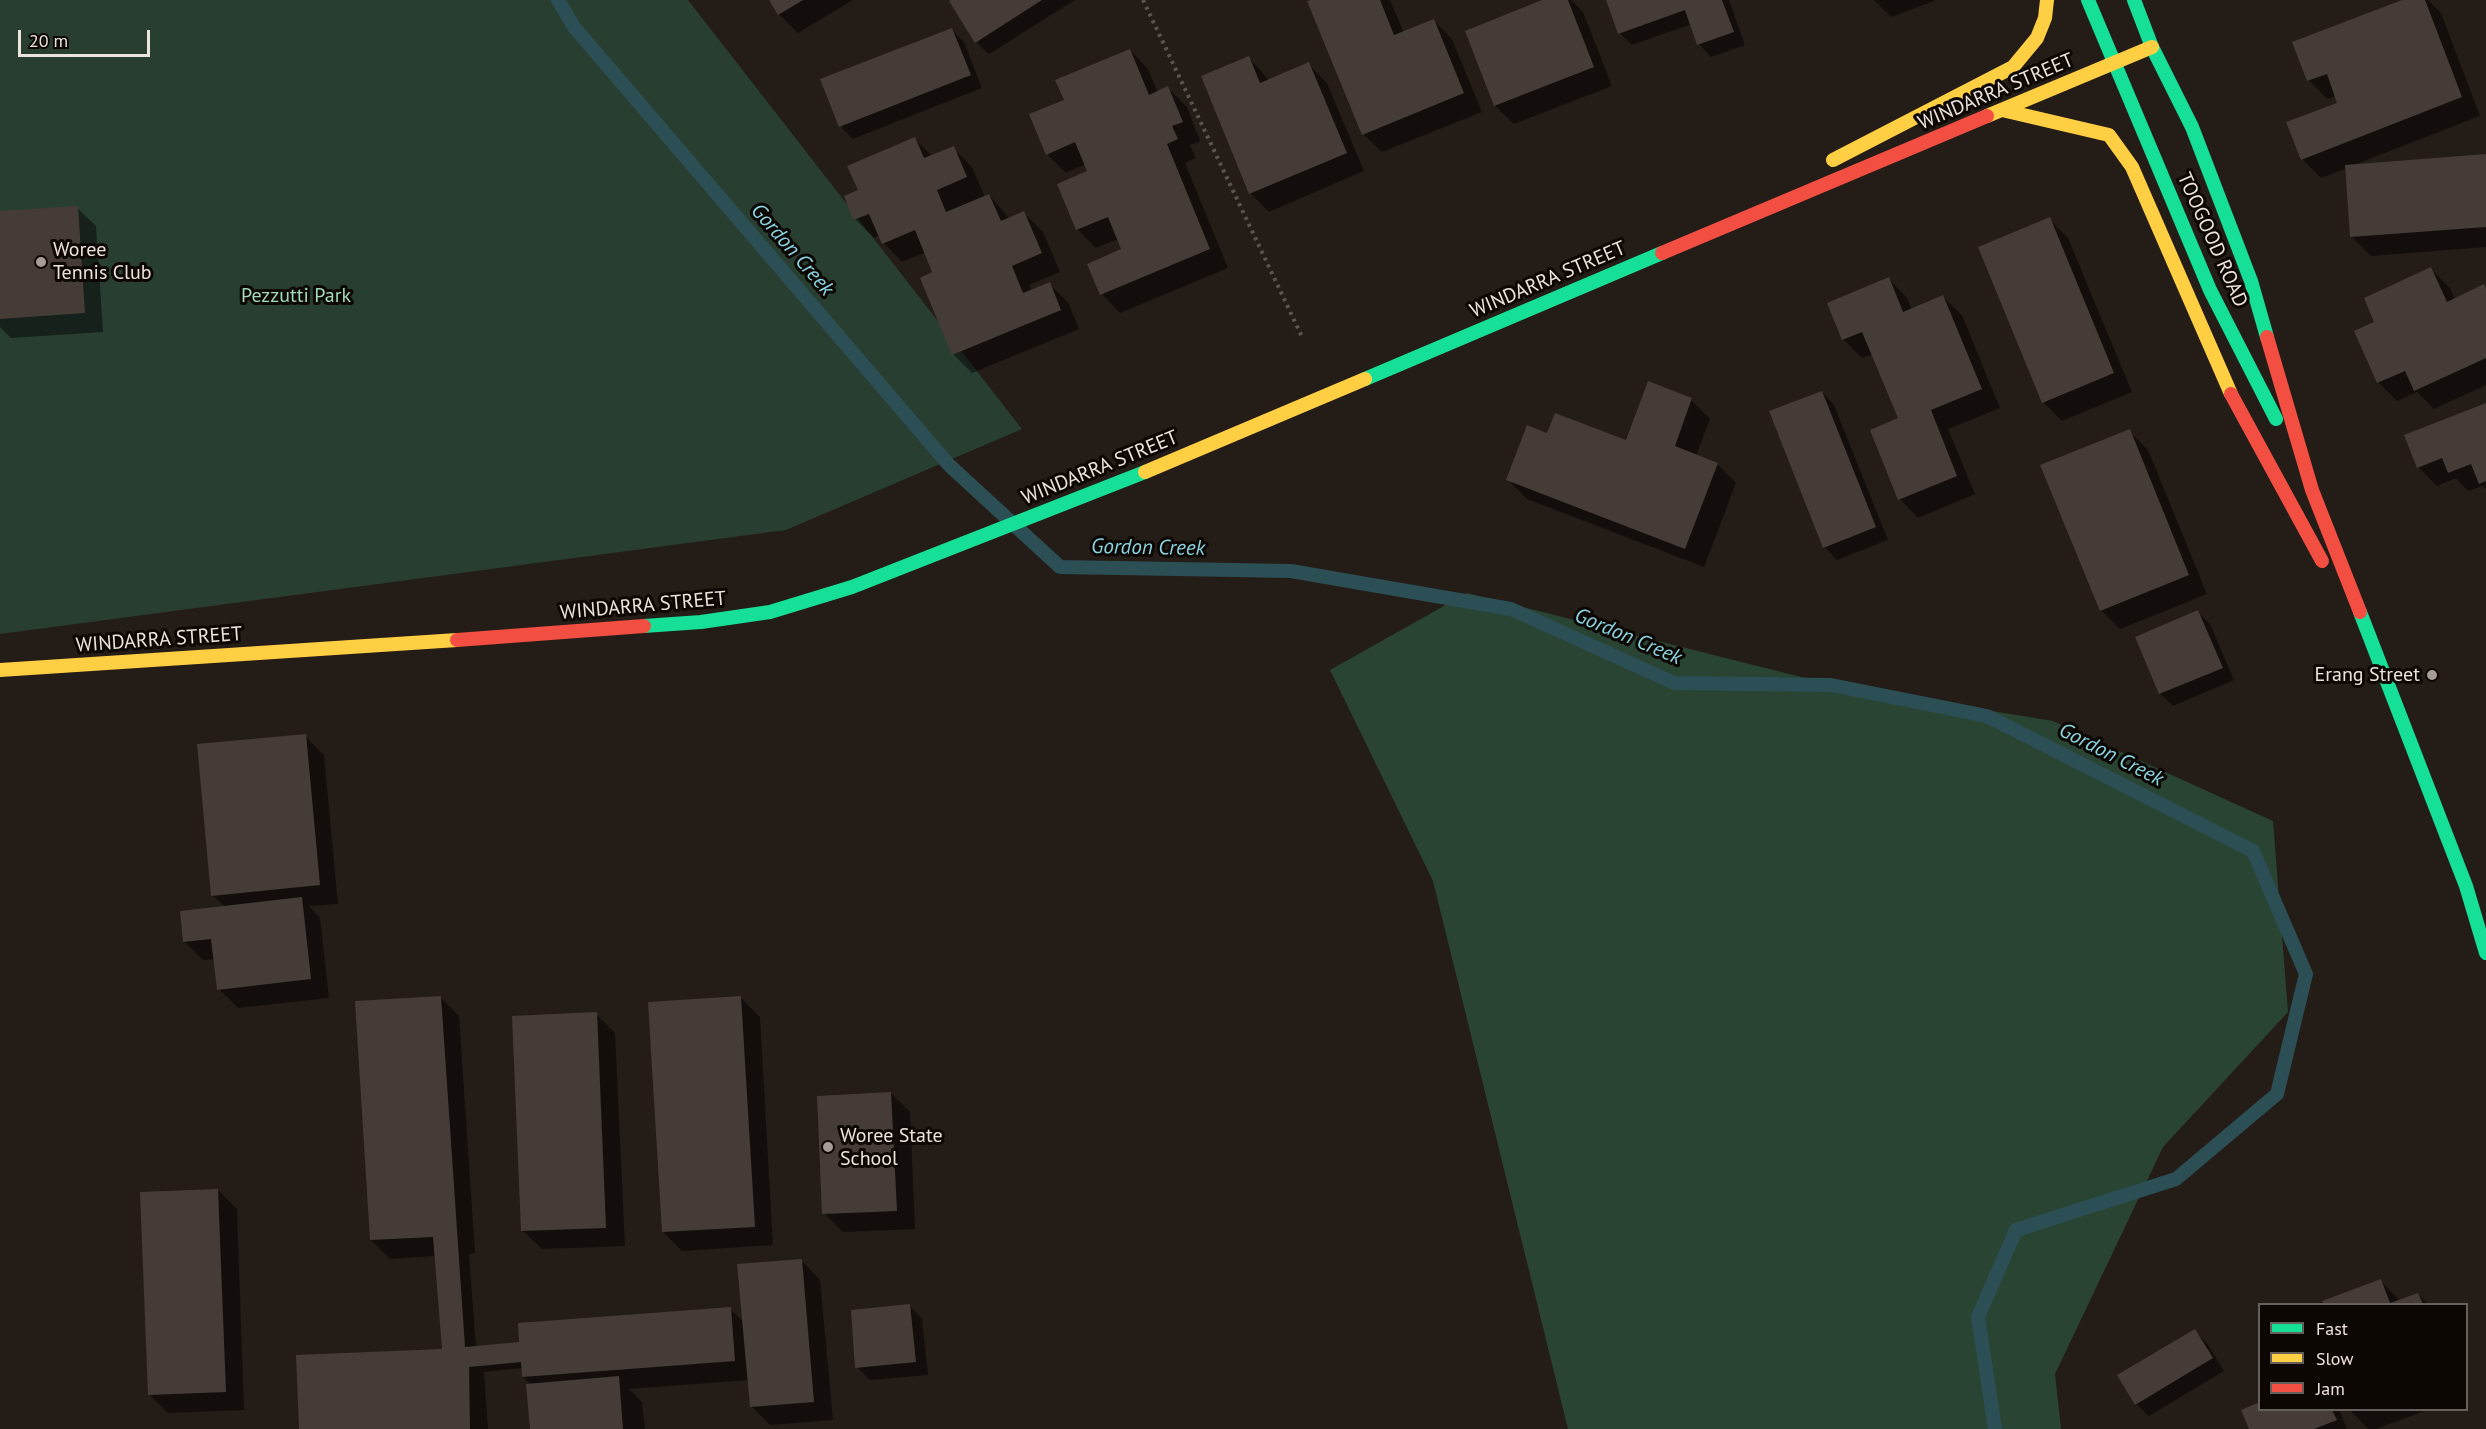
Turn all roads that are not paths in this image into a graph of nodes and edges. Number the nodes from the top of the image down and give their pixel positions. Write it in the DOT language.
graph roads {
  1 [pos="2047,0"];
  2 [pos="2088,0"];
  3 [pos="2134,0"];
  4 [pos="2152,47"];
  5 [pos="2114,63"];
  6 [pos="2002,110"];
  7 [pos="1825,164"];
  8 [pos="1750,201"];
  9 [pos="1557,297"];
  10 [pos="2312,490"];
  11 [pos="2382,667"];
  12 [pos="0,670"];
  13 [pos="2466,886"];
  14 [pos="2486,924"];
  15 [pos="2486,953"];
  1 -- 7 [label="street"];
  2 -- 5 [label="street, TOOGOOD ROAD"];
  3 -- 4 [label="street, TOOGOOD ROAD"];
  4 -- 5 [label="street, WINDARRA STREET"];
  4 -- 10 [label="street, TOOGOOD ROAD"];
  5 -- 6 [label="street, WINDARRA STREET"];
  5 -- 10 [label="street, TOOGOOD ROAD"];
  6 -- 9 [label="street, WINDARRA STREET"];
  6 -- 11 [label="street"];
  8 -- 9 [label="street"];
  9 -- 12 [label="street, WINDARRA STREET"];
  10 -- 11 [label="street, TOOGOOD ROAD"];
  11 -- 13 [label="street, TOOGOOD ROAD"];
  13 -- 14 [label="street, TOOGOOD ROAD"];
  13 -- 15 [label="street, TOOGOOD ROAD"];
}
